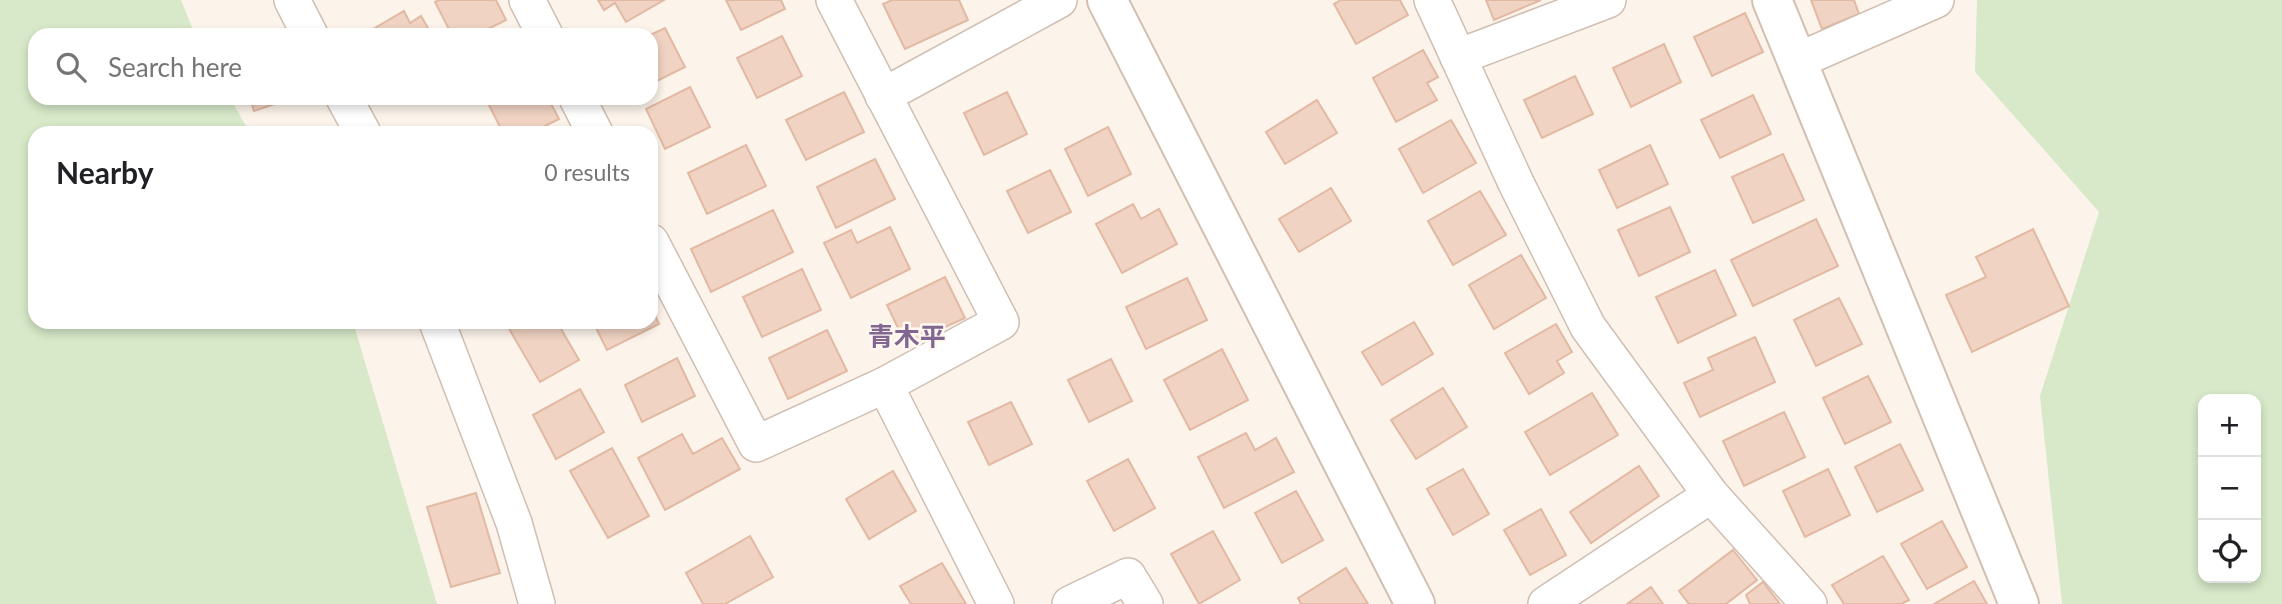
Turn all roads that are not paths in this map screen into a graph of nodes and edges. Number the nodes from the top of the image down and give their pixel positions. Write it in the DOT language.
graph roads {
  1 [pos="292,0"];
  2 [pos="527,0"];
  3 [pos="834,0"];
  4 [pos="1059,0"];
  5 [pos="1107,0"];
  6 [pos="1432,0"];
  7 [pos="1608,0"];
  8 [pos="1773,0"];
  9 [pos="1936,0"];
  10 [pos="306,28"];
  11 [pos="541,28"];
  12 [pos="1458,57"];
  13 [pos="1797,61"];
  14 [pos="883,96"];
  15 [pos="348,105"];
  16 [pos="581,105"];
  17 [pos="359,126"];
  18 [pos="591,126"];
  19 [pos="658,255"];
  20 [pos="440,329"];
  21 [pos="885,385"];
  22 [pos="1711,495"];
  23 [pos="537,604"];
  24 [pos="996,604"];
  25 [pos="1070,604"];
  26 [pos="1145,604"];
  27 [pos="1415,604"];
  28 [pos="1546,604"];
  29 [pos="1809,604"];
  30 [pos="2019,604"];
  1 -- 10 [label="street"];
  2 -- 11 [label="street"];
  3 -- 14 [label="street"];
  4 -- 14 [label="street"];
  5 -- 27 [label="street"];
  6 -- 12 [label="street"];
  7 -- 12 [label="street"];
  8 -- 13 [label="street"];
  9 -- 13 [label="street"];
  12 -- 22 [label="street"];
  13 -- 30 [label="street"];
  14 -- 21 [label="street"];
  15 -- 17 [label="street"];
  16 -- 18 [label="street"];
  19 -- 21 [label="street"];
  20 -- 23 [label="street"];
  21 -- 24 [label="street"];
  22 -- 28 [label="street"];
  22 -- 29 [label="street"];
  25 -- 26 [label="street"];
}
